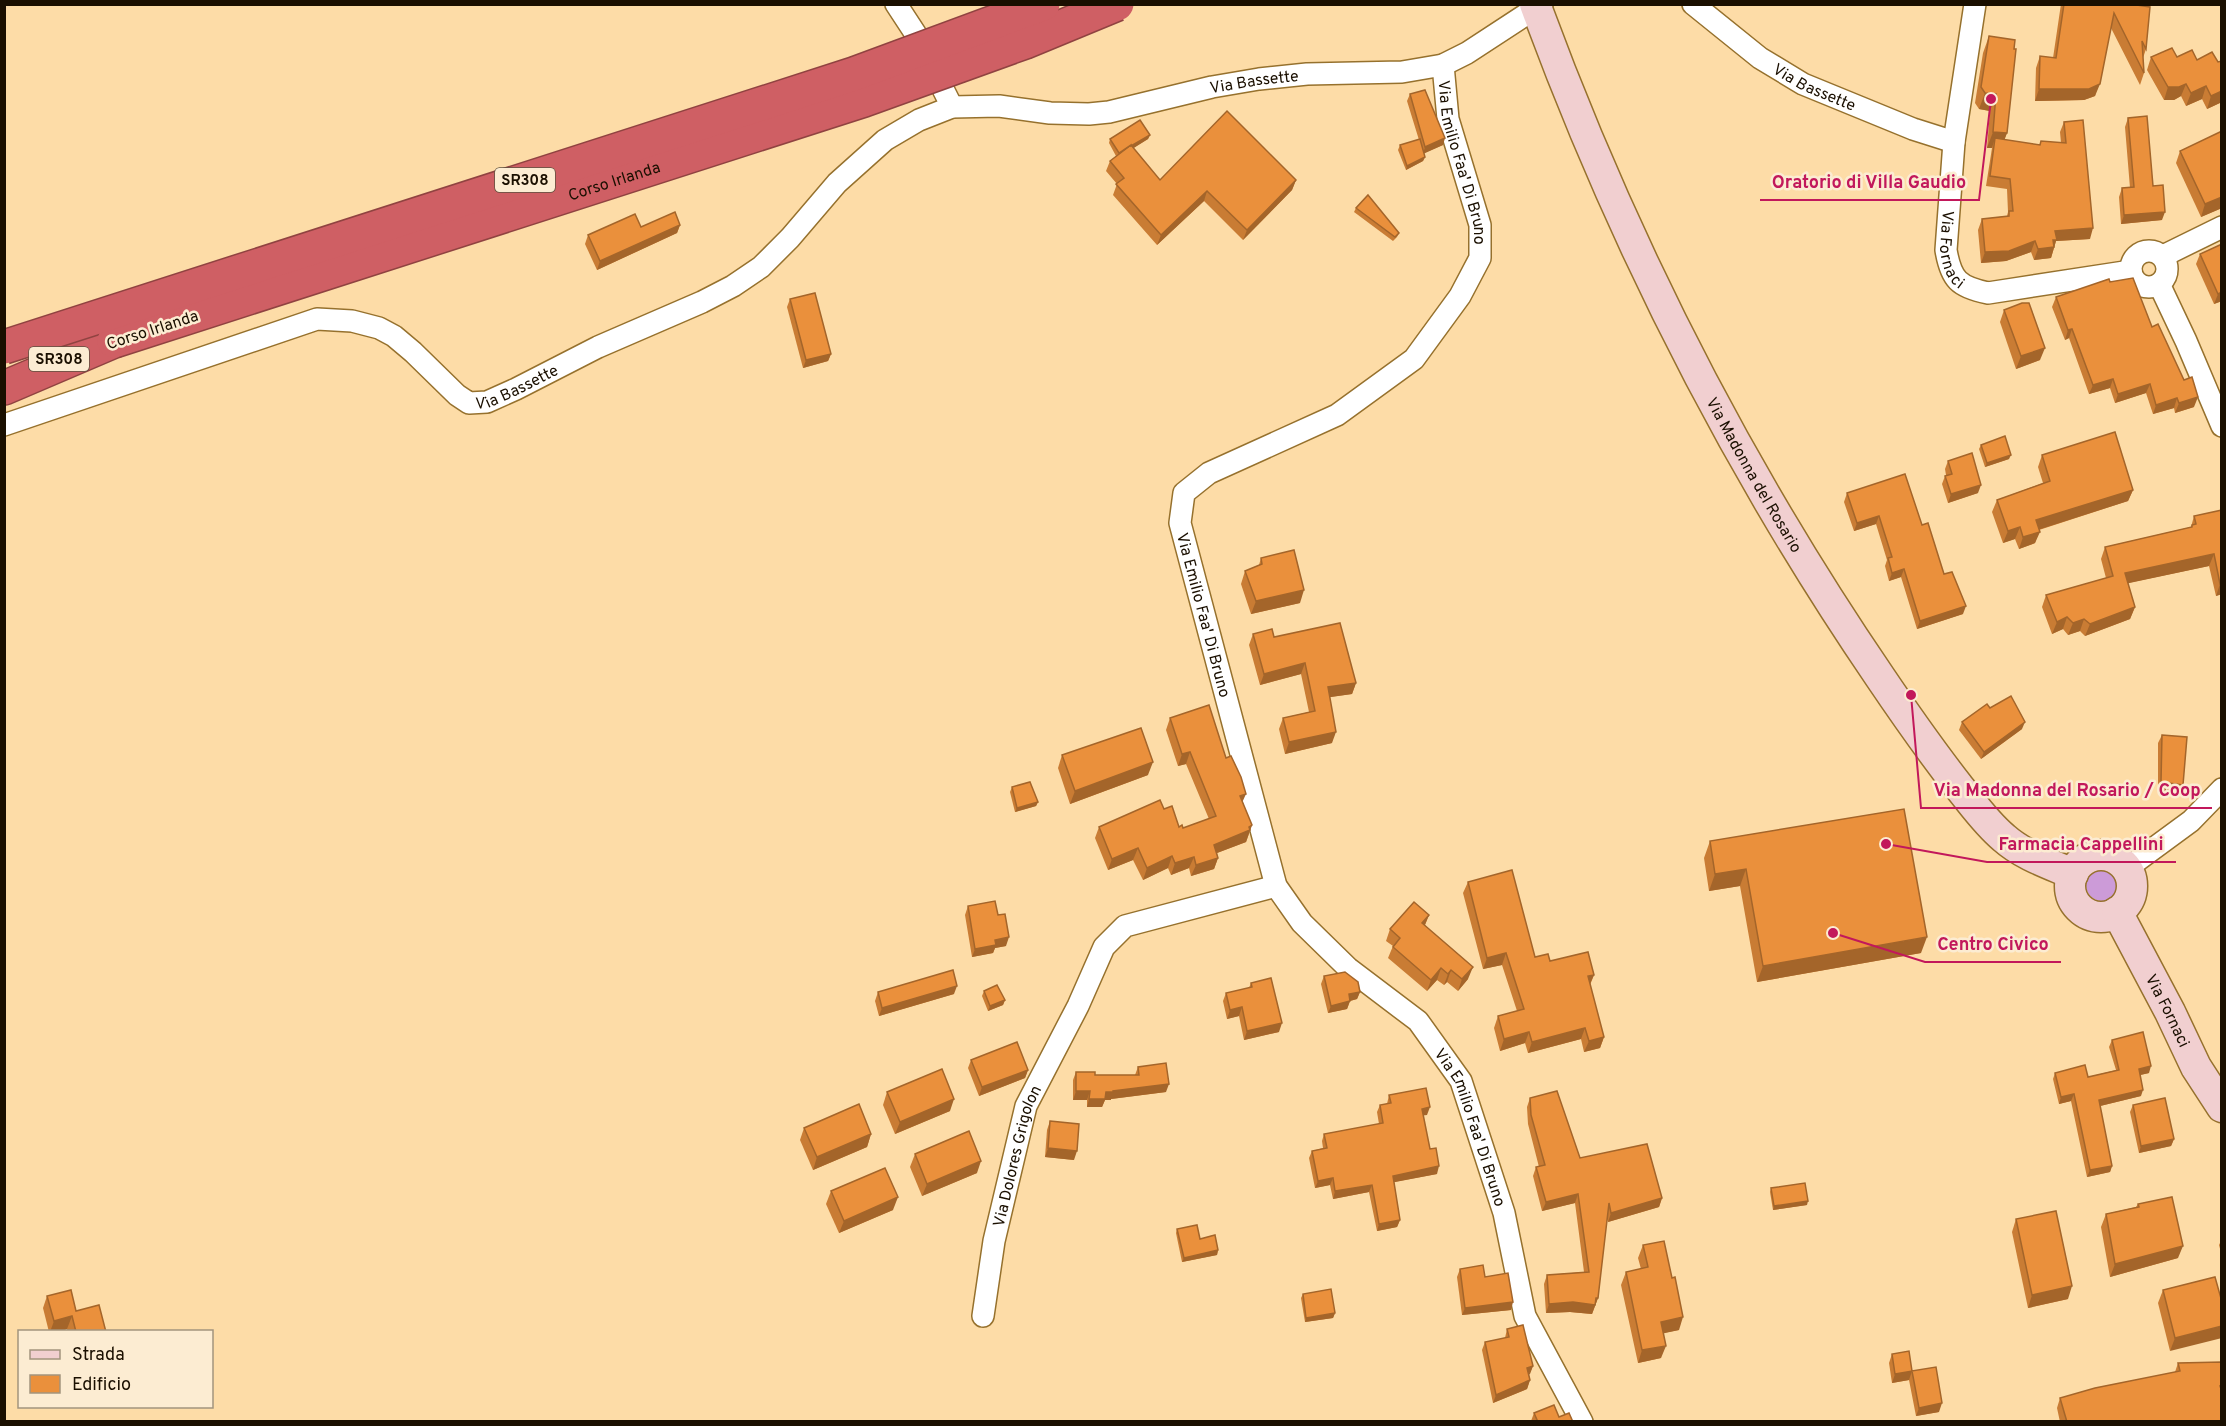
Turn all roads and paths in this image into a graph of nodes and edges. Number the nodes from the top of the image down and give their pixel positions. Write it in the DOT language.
graph roads {
  1 [pos="896,4"];
  2 [pos="1043,4"];
  3 [pos="1117,4"];
  4 [pos="1693,4"];
  5 [pos="1975,4"];
  6 [pos="1538,6"];
  7 [pos="1443,65"];
  8 [pos="952,107"];
  9 [pos="1954,142"];
  10 [pos="2222,227"];
  11 [pos="2163,256"];
  12 [pos="2131,271"];
  13 [pos="2159,284"];
  14 [pos="46,333"];
  15 [pos="4,340"];
  16 [pos="114,341"];
  17 [pos="4,347"];
  18 [pos="4,377"];
  19 [pos="4,388"];
  20 [pos="4,424"];
  21 [pos="2222,426"];
  22 [pos="2222,789"];
  23 [pos="2127,868"];
  24 [pos="2073,874"];
  25 [pos="1276,886"];
  26 [pos="2117,912"];
  27 [pos="1078,1006"];
  28 [pos="1054,1013"];
  29 [pos="2222,1107"];
  30 [pos="982,1316"];
  31 [pos="1582,1422"];
  1 -- 8 [label="street"];
  2 -- 14 [label="highway, Corso Irlanda / SR308, bridge"];
  3 -- 16 [label="highway, Corso Irlanda / SR308, bridge"];
  4 -- 9 [label="street, Via Bassette"];
  5 -- 9 [label="street, Via Fornaci"];
  6 -- 7 [label="street, Via Bassette"];
  6 -- 24 [label="street, Via Madonna del Rosario"];
  7 -- 8 [label="street, Via Bassette"];
  7 -- 25 [label="street, Via Emilio Faa' Di Bruno"];
  8 -- 20 [label="street, Via Bassette"];
  9 -- 12 [label="street, Via Fornaci"];
  10 -- 11 [label="street"];
  11 -- 12 [label="street"];
  11 -- 13 [label="street"];
  12 -- 13 [label="street"];
  13 -- 21 [label="street"];
  14 -- 15 [label="highway, bridge"];
  14 -- 17 [label="highway, Corso Irlanda / SR308, bridge"];
  16 -- 18 [label="highway, Corso Irlanda / SR308"];
  16 -- 19 [label="highway"];
  22 -- 23 [label="street"];
  23 -- 24 [label="street"];
  23 -- 26 [label="street"];
  24 -- 26 [label="street"];
  25 -- 27 [label="street"];
  25 -- 31 [label="street, Via Emilio Faa' Di Bruno"];
  26 -- 29 [label="street, Via Fornaci"];
  27 -- 28 [label="street"];
  27 -- 30 [label="street, Via Dolores Grigolon"];
}
